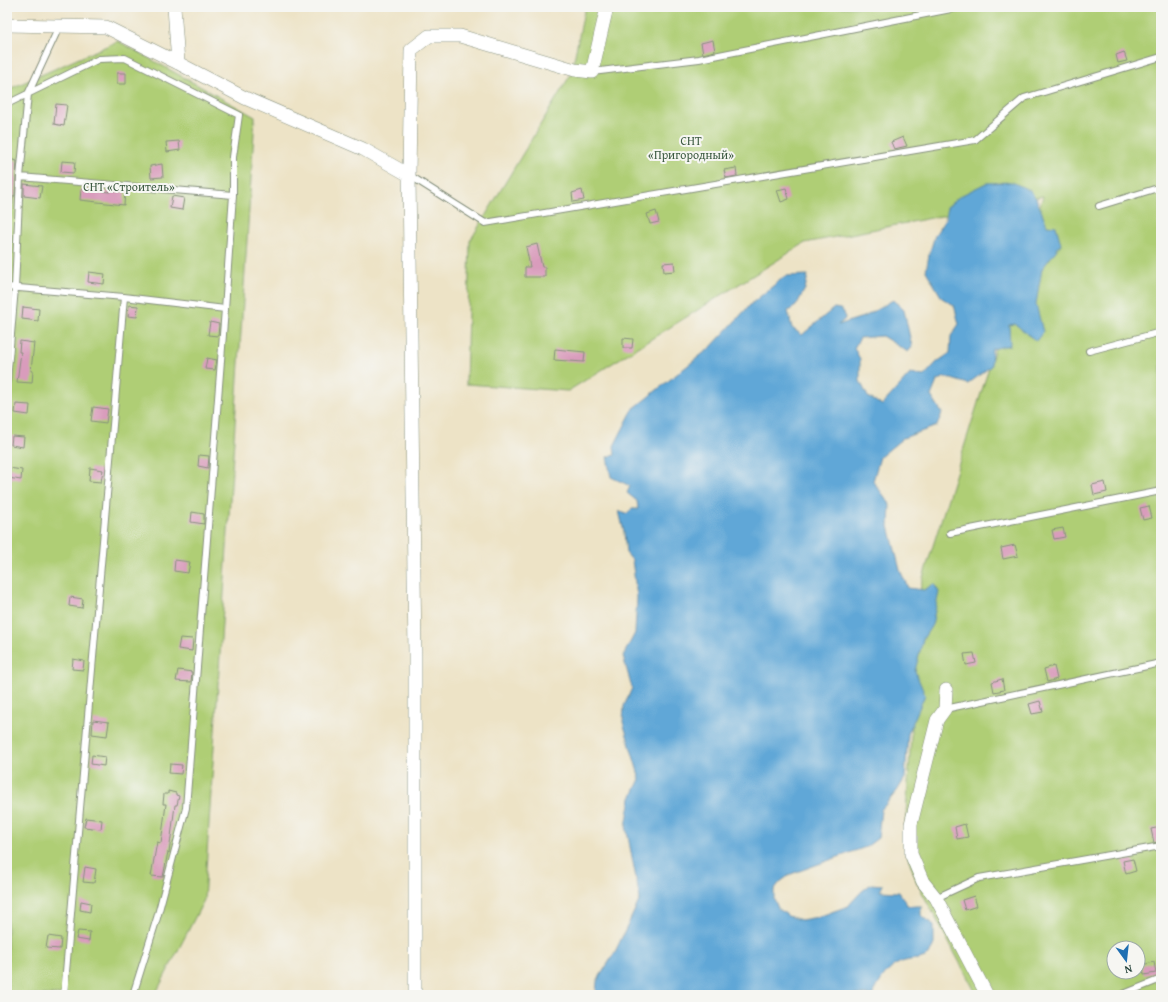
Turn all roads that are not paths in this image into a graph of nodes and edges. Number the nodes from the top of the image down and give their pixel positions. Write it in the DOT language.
graph roads {
  1 [pos="174,7"];
  2 [pos="607,7"];
  3 [pos="961,7"];
  4 [pos="7,25"];
  5 [pos="59,27"];
  6 [pos="1161,57"];
  7 [pos="178,63"];
  8 [pos="592,72"];
  9 [pos="28,94"];
  10 [pos="7,104"];
  11 [pos="409,175"];
  12 [pos="20,177"];
  13 [pos="1161,187"];
  14 [pos="233,195"];
  15 [pos="1098,206"];
  16 [pos="7,287"];
  17 [pos="15,288"];
  18 [pos="124,297"];
  19 [pos="225,309"];
  20 [pos="1161,332"];
  21 [pos="1089,351"];
  22 [pos="7,381"];
  23 [pos="1161,492"];
  24 [pos="950,533"];
  25 [pos="1161,663"];
  26 [pos="946,690"];
  27 [pos="945,709"];
  28 [pos="1161,846"];
  29 [pos="936,898"];
  30 [pos="1161,979"];
  31 [pos="64,995"];
  32 [pos="133,995"];
  33 [pos="415,995"];
  34 [pos="987,995"];
  35 [pos="1121,995"];
  1 -- 7 [label="street"];
  2 -- 8 [label="street"];
  3 -- 8 [label="lane"];
  4 -- 5 [label="street"];
  5 -- 7 [label="street"];
  5 -- 9 [label="lane"];
  6 -- 11 [label="lane"];
  7 -- 11 [label="street"];
  8 -- 11 [label="street"];
  9 -- 10 [label="lane"];
  9 -- 12 [label="lane"];
  9 -- 14 [label="lane"];
  11 -- 33 [label="street"];
  12 -- 14 [label="lane"];
  12 -- 17 [label="lane"];
  13 -- 15 [label="lane"];
  14 -- 19 [label="lane"];
  16 -- 17 [label="lane"];
  17 -- 18 [label="lane"];
  17 -- 22 [label="lane"];
  18 -- 19 [label="lane"];
  18 -- 31 [label="lane"];
  19 -- 32 [label="lane"];
  20 -- 21 [label="lane"];
  23 -- 24 [label="lane"];
  25 -- 27 [label="lane"];
  26 -- 27 [label="street"];
  27 -- 29 [label="street"];
  28 -- 29 [label="lane"];
  29 -- 34 [label="street"];
  30 -- 35 [label="lane"];
}
